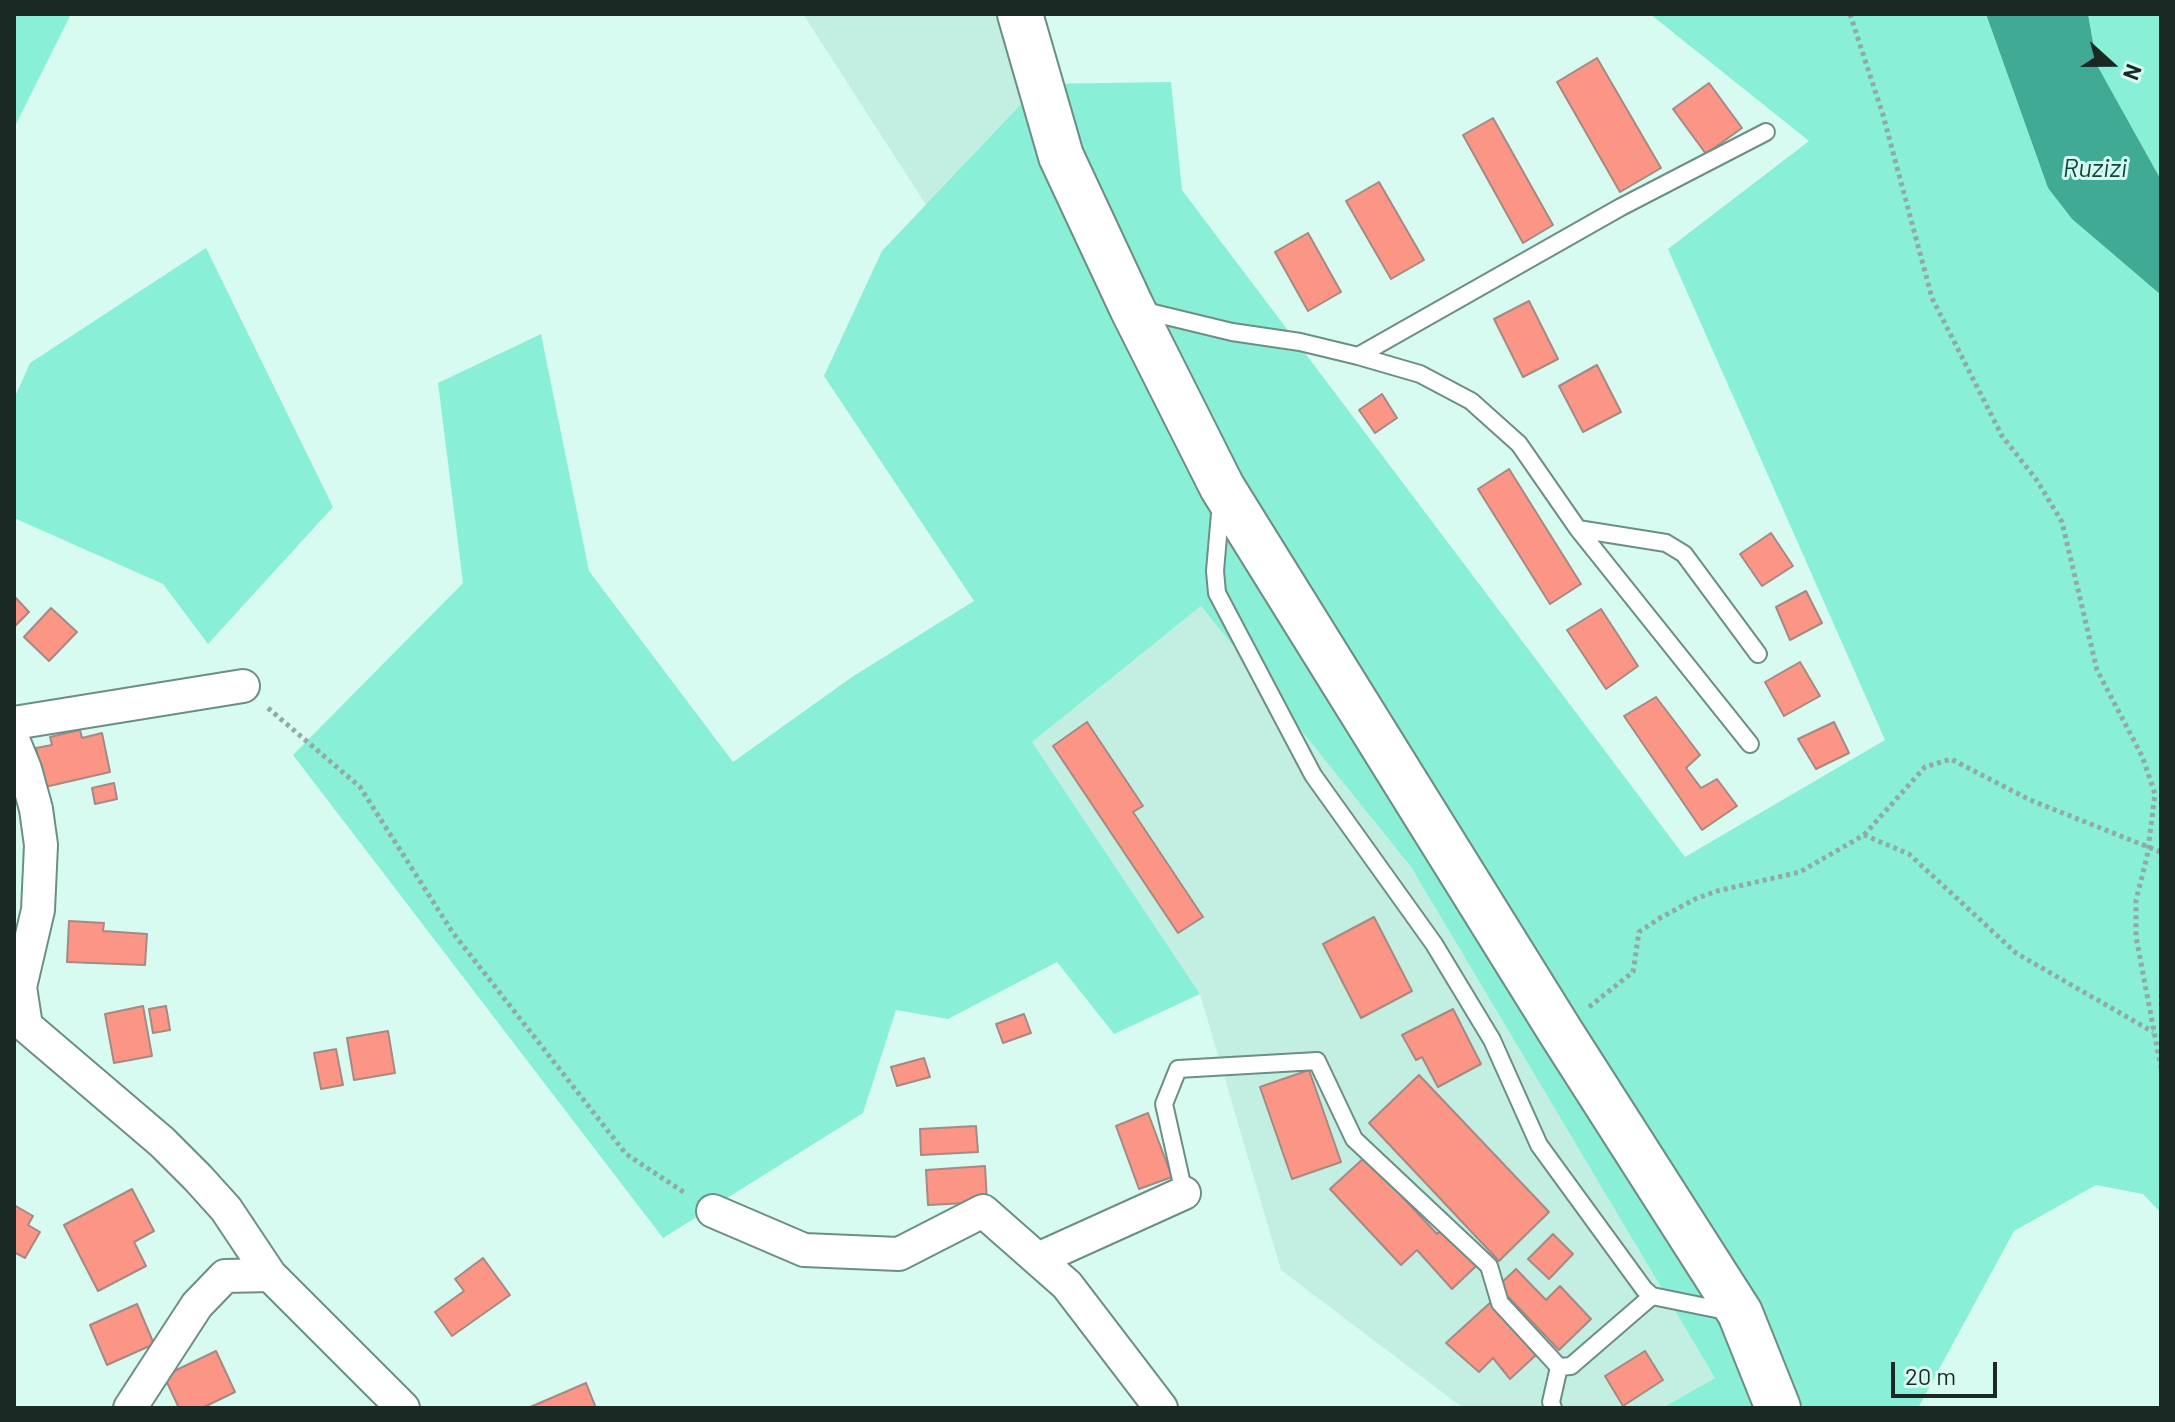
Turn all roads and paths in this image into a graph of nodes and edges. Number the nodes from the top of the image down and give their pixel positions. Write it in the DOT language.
graph roads {
  1 [pos="1850,14"];
  2 [pos="1017,16"];
  3 [pos="1766,132"];
  4 [pos="1132,308"];
  5 [pos="1358,356"];
  6 [pos="1222,487"];
  7 [pos="1578,529"];
  8 [pos="1758,654"];
  9 [pos="243,686"];
  10 [pos="14,723"];
  11 [pos="14,742"];
  12 [pos="1750,744"];
  13 [pos="1864,835"];
  14 [pos="2148,848"];
  15 [pos="2161,852"];
  16 [pos="1560,1031"];
  17 [pos="2154,1032"];
  18 [pos="2161,1068"];
  19 [pos="1184,1193"];
  20 [pos="713,1211"];
  21 [pos="1038,1259"];
  22 [pos="270,1275"];
  23 [pos="1652,1296"];
  24 [pos="1740,1313"];
  25 [pos="1559,1367"];
  26 [pos="130,1408"];
  27 [pos="403,1408"];
  28 [pos="1161,1408"];
  29 [pos="1553,1408"];
  30 [pos="1778,1408"];
  1 -- 14 [label="path"];
  2 -- 4 [label="highway"];
  3 -- 5 [label="lane"];
  4 -- 5 [label="lane"];
  4 -- 6 [label="highway"];
  5 -- 7 [label="lane"];
  6 -- 16 [label="highway"];
  6 -- 23 [label="lane"];
  7 -- 8 [label="lane"];
  7 -- 12 [label="lane"];
  9 -- 10 [label="street"];
  9 -- 20 [label="path"];
  11 -- 22 [label="street"];
  13 -- 14 [label="path"];
  13 -- 16 [label="path"];
  13 -- 17 [label="path"];
  14 -- 15 [label="path"];
  14 -- 17 [label="path"];
  16 -- 24 [label="highway"];
  17 -- 18 [label="path"];
  19 -- 21 [label="street"];
  19 -- 25 [label="lane"];
  20 -- 21 [label="street"];
  21 -- 28 [label="street"];
  22 -- 26 [label="street"];
  22 -- 27 [label="street"];
  23 -- 24 [label="lane"];
  23 -- 25 [label="lane"];
  24 -- 30 [label="highway"];
  25 -- 29 [label="lane"];
}
